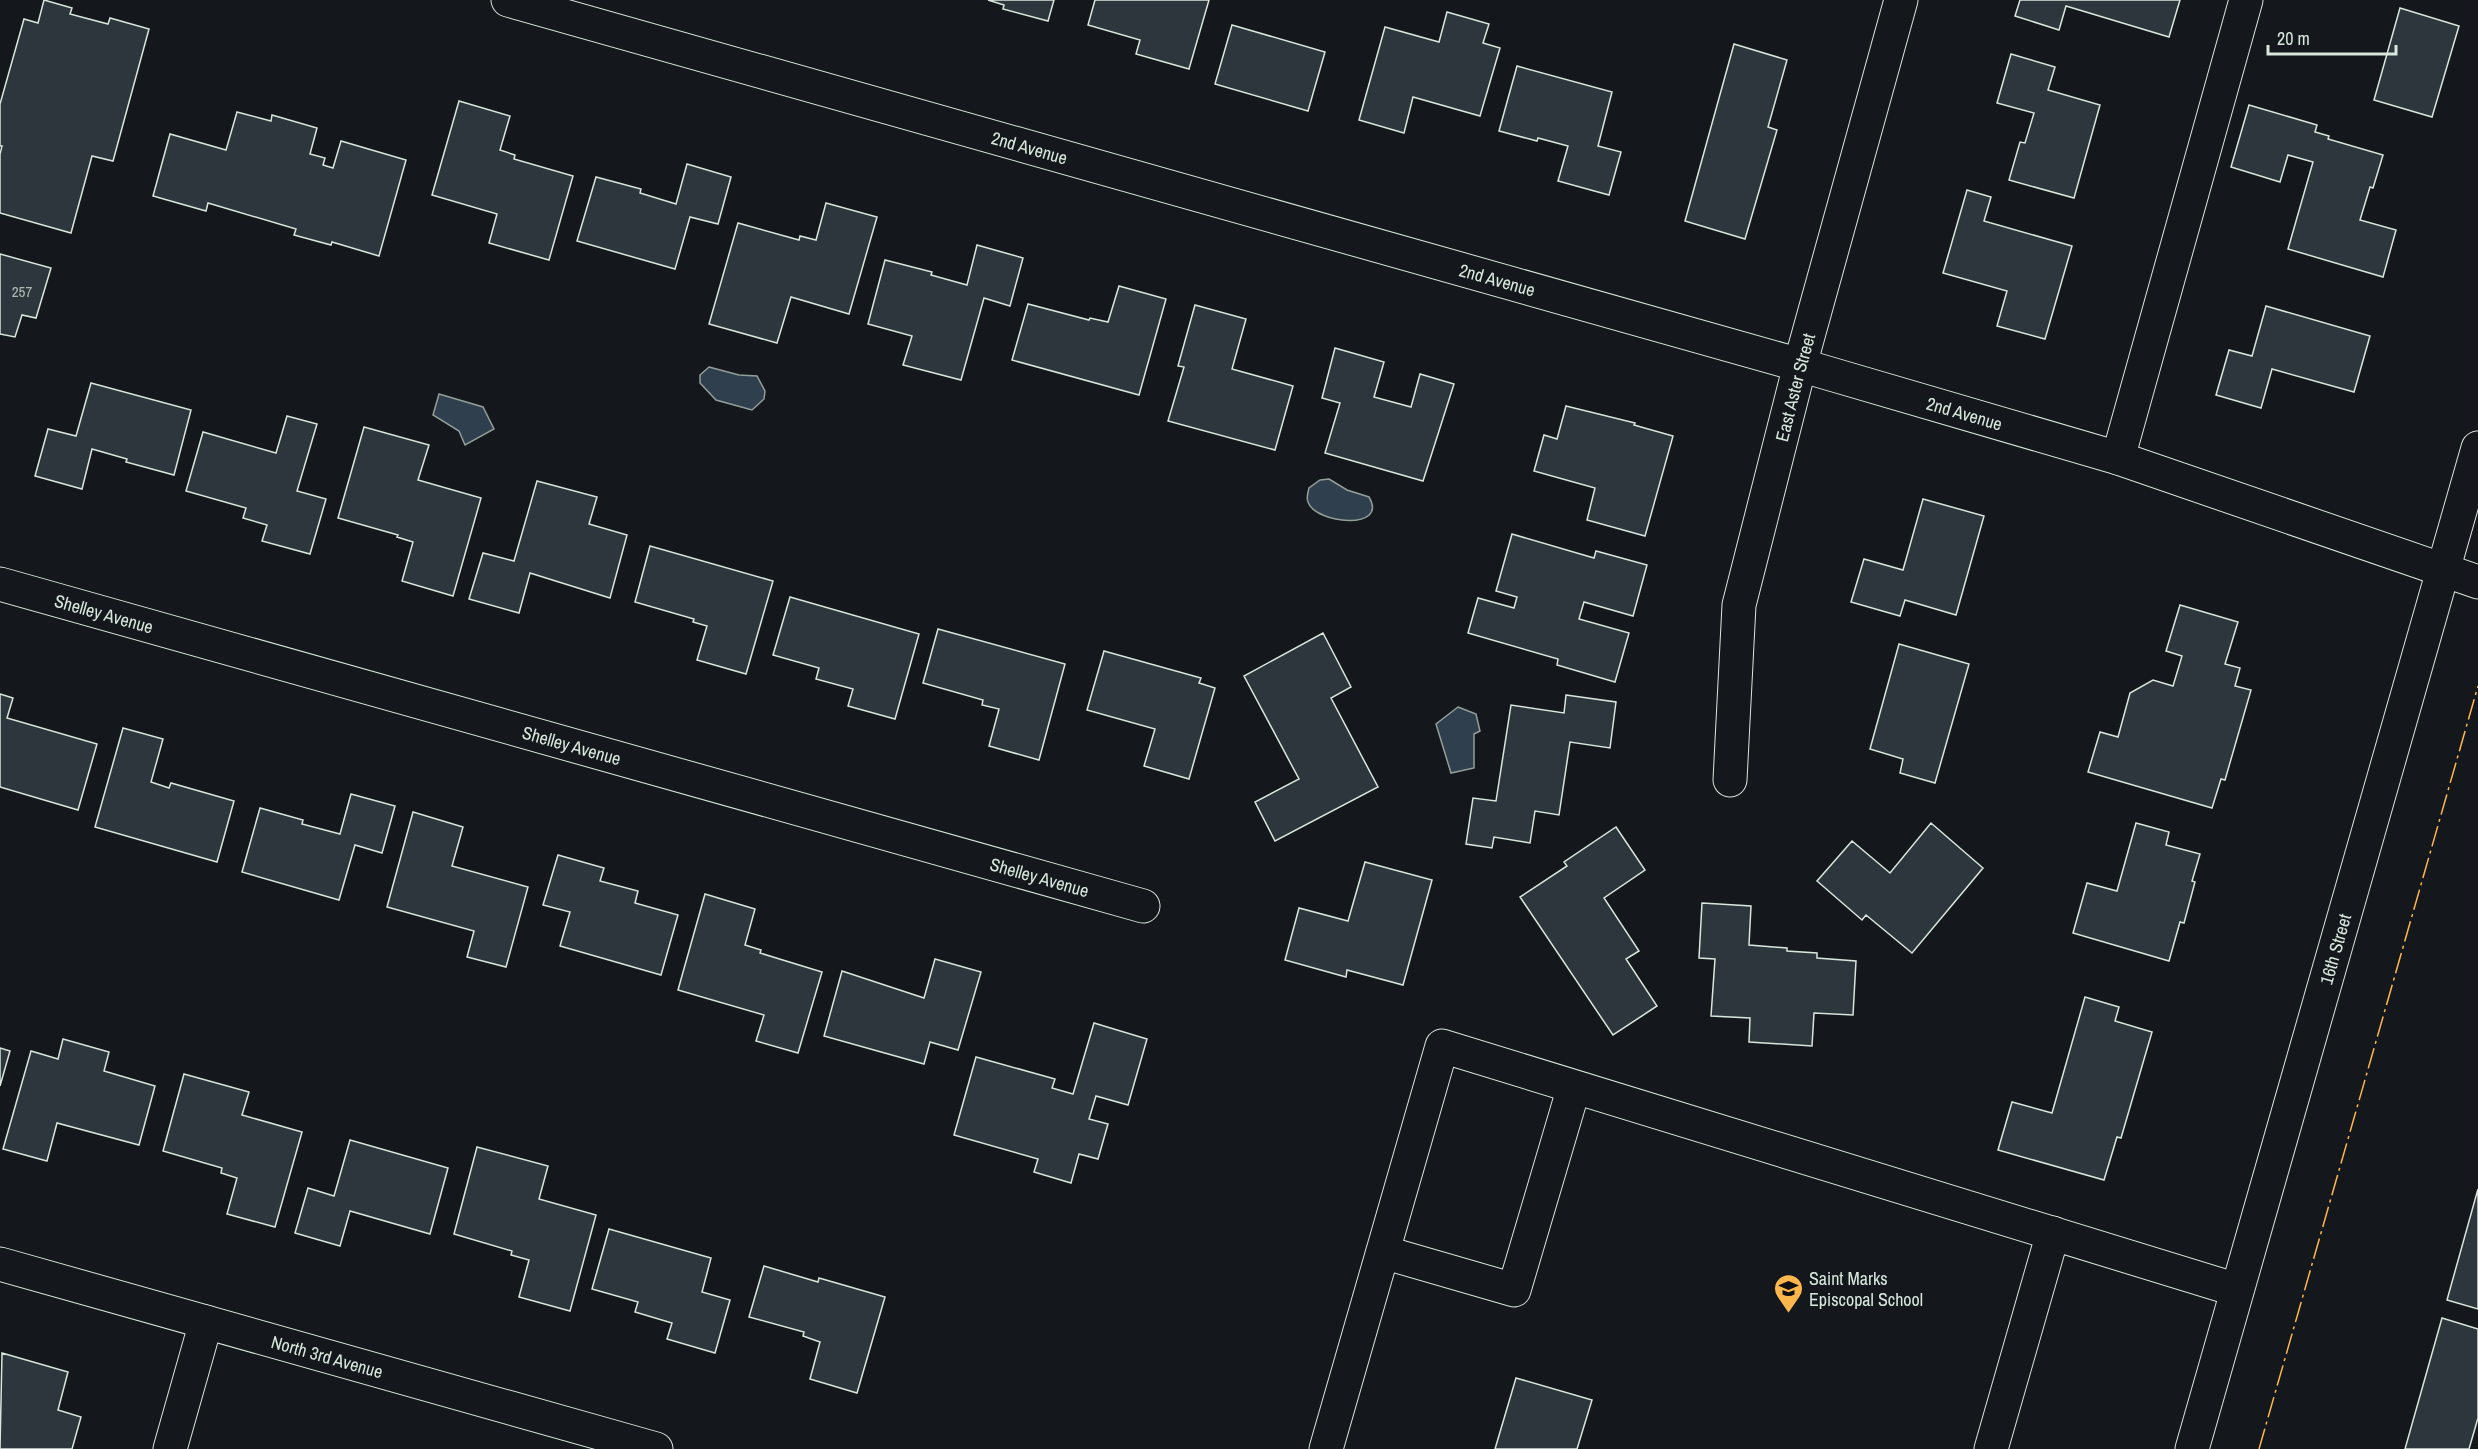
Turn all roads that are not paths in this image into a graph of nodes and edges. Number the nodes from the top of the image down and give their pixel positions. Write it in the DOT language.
graph roads {
  1 [pos="508,0"];
  2 [pos="1901,0"];
  3 [pos="2246,0"];
  4 [pos="1800,365"];
  5 [pos="2478,448"];
  6 [pos="2118,458"];
  7 [pos="2441,571"];
  8 [pos="2478,582"];
  9 [pos="0,584"];
  10 [pos="1730,780"];
  11 [pos="1143,906"];
  12 [pos="1574,1087"];
  13 [pos="2053,1233"];
  14 [pos="1383,1252"];
  15 [pos="0,1264"];
  16 [pos="2237,1290"];
  17 [pos="206,1322"];
  18 [pos="170,1449"];
  19 [pos="656,1449"];
  20 [pos="1326,1449"];
  21 [pos="1991,1449"];
  22 [pos="2192,1449"];
  1 -- 4 [label="street, 2nd Avenue"];
  2 -- 4 [label="street, East Aster Street"];
  3 -- 6 [label="street"];
  4 -- 6 [label="street, 2nd Avenue"];
  4 -- 10 [label="street, East Aster Street"];
  5 -- 7 [label="street, 16th Street"];
  6 -- 7 [label="street, 2nd Avenue"];
  7 -- 8 [label="street, 2nd Avenue"];
  7 -- 16 [label="street, 16th Street"];
  9 -- 11 [label="street, Shelley Avenue"];
  12 -- 13 [label="street"];
  12 -- 14 [label="street"];
  12 -- 14 [label="street"];
  13 -- 16 [label="street"];
  13 -- 21 [label="street"];
  14 -- 20 [label="street"];
  15 -- 17 [label="street, North 3rd Avenue"];
  16 -- 22 [label="street, 16th Street"];
  17 -- 18 [label="street"];
  17 -- 19 [label="street, North 3rd Avenue"];
}
